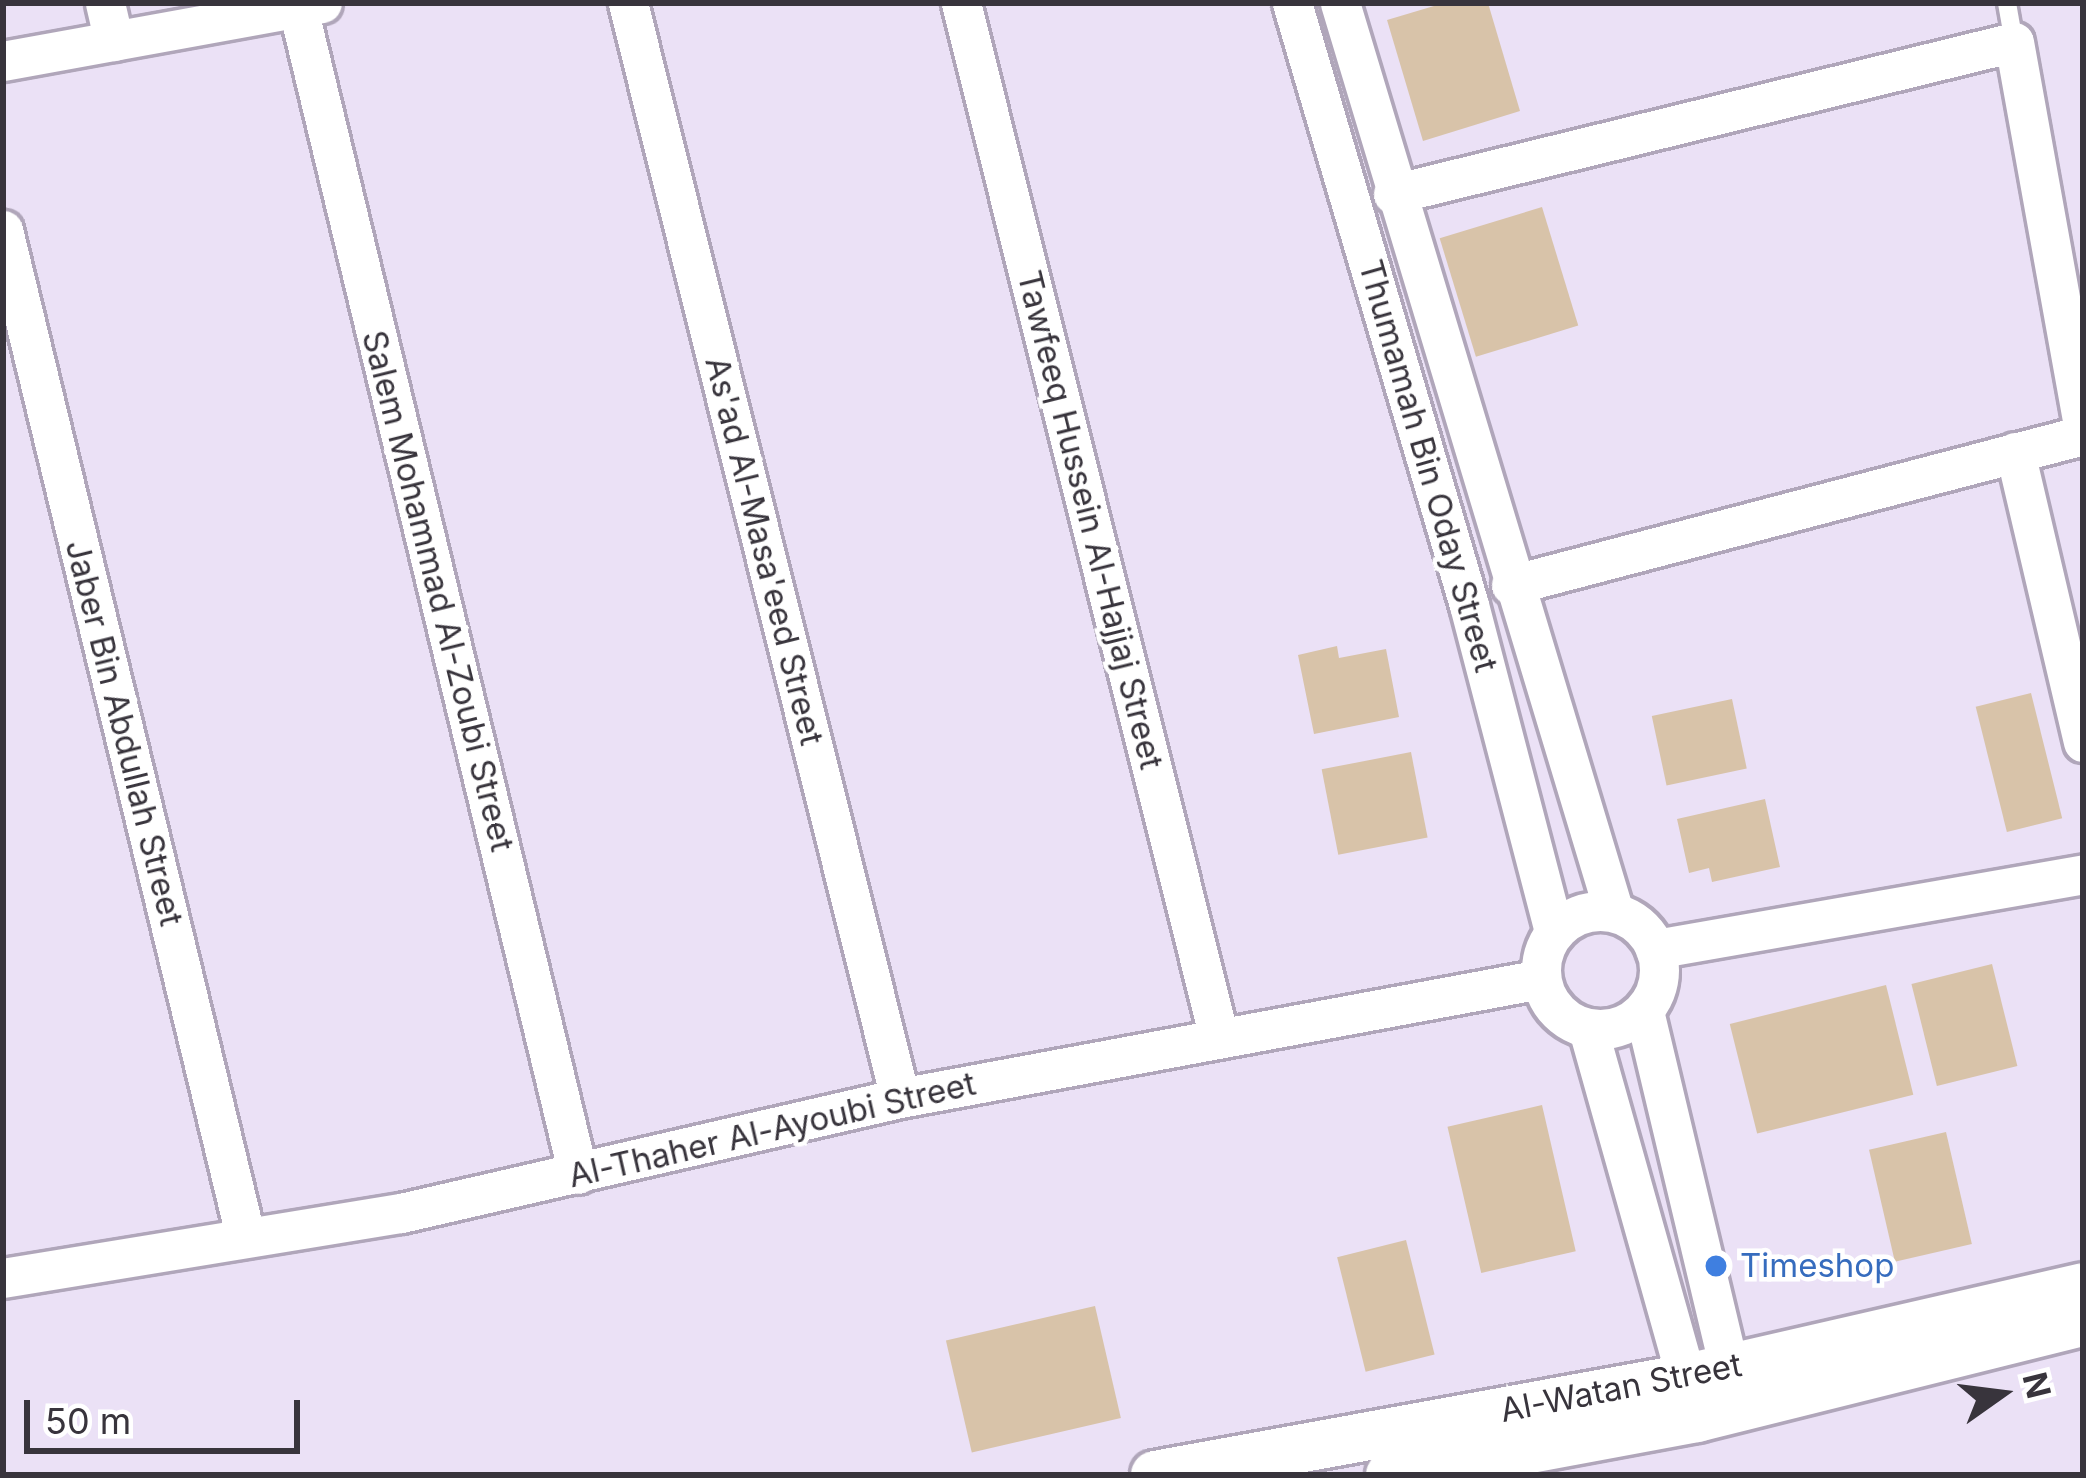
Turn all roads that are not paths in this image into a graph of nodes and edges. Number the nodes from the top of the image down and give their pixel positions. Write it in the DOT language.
graph roads {
  1 [pos="628,3"];
  2 [pos="961,3"];
  3 [pos="1292,3"];
  4 [pos="1340,3"];
  5 [pos="310,5"];
  6 [pos="110,22"];
  7 [pos="2010,22"];
  8 [pos="3,61"];
  9 [pos="1394,194"];
  10 [pos="3,230"];
  11 [pos="2083,424"];
  12 [pos="2083,435"];
  13 [pos="2015,452"];
  14 [pos="1511,585"];
  15 [pos="2083,742"];
  16 [pos="2083,874"];
  17 [pos="1614,912"];
  18 [pos="1554,931"];
  19 [pos="1655,949"];
  20 [pos="1540,979"];
  21 [pos="1644,1011"];
  22 [pos="1588,1029"];
  23 [pos="1219,1038"];
  24 [pos="900,1098"];
  25 [pos="578,1174"];
  26 [pos="245,1235"];
  27 [pos="3,1278"];
  28 [pos="2083,1287"];
  29 [pos="2083,1322"];
  30 [pos="1712,1393"];
  31 [pos="1452,1470"];
  32 [pos="1155,1475"];
  33 [pos="1390,1475"];
  1 -- 24 [label="street, As'ad Al-Masa'eed Street"];
  2 -- 23 [label="street, Tawfeeq Hussein Al-Hajjaj Street"];
  3 -- 18 [label="street, Thumamah Bin Oday Street"];
  4 -- 9 [label="street, Thumamah Bin Oday Street"];
  5 -- 6 [label="street"];
  5 -- 25 [label="street, Salem Mohammad Al-Zoubi Street"];
  6 -- 8 [label="street"];
  7 -- 9 [label="street"];
  7 -- 11 [label="street"];
  9 -- 14 [label="street, Thumamah Bin Oday Street"];
  10 -- 26 [label="street, Jaber Bin Abdullah Street"];
  12 -- 13 [label="street"];
  13 -- 14 [label="street"];
  13 -- 15 [label="street"];
  14 -- 17 [label="street, Thumamah Bin Oday Street"];
  16 -- 19 [label="street"];
  17 -- 18 [label="street"];
  17 -- 19 [label="street"];
  18 -- 20 [label="street"];
  19 -- 21 [label="street"];
  20 -- 22 [label="street"];
  20 -- 23 [label="street, Al-Thaher Al-Ayoubi Street"];
  21 -- 22 [label="street"];
  21 -- 30 [label="street"];
  22 -- 30 [label="street"];
  23 -- 24 [label="street, Al-Thaher Al-Ayoubi Street"];
  24 -- 25 [label="street, Al-Thaher Al-Ayoubi Street"];
  25 -- 26 [label="street, Al-Thaher Al-Ayoubi Street"];
  26 -- 27 [label="street, Al-Thaher Al-Ayoubi Street"];
  28 -- 30 [label="street, Al-Watan Street"];
  29 -- 30 [label="street, Al-Watan Street"];
  30 -- 31 [label="street, Al-Watan Street"];
  30 -- 32 [label="street, Al-Watan Street"];
  31 -- 33 [label="street, Al-Watan Street"];
}
